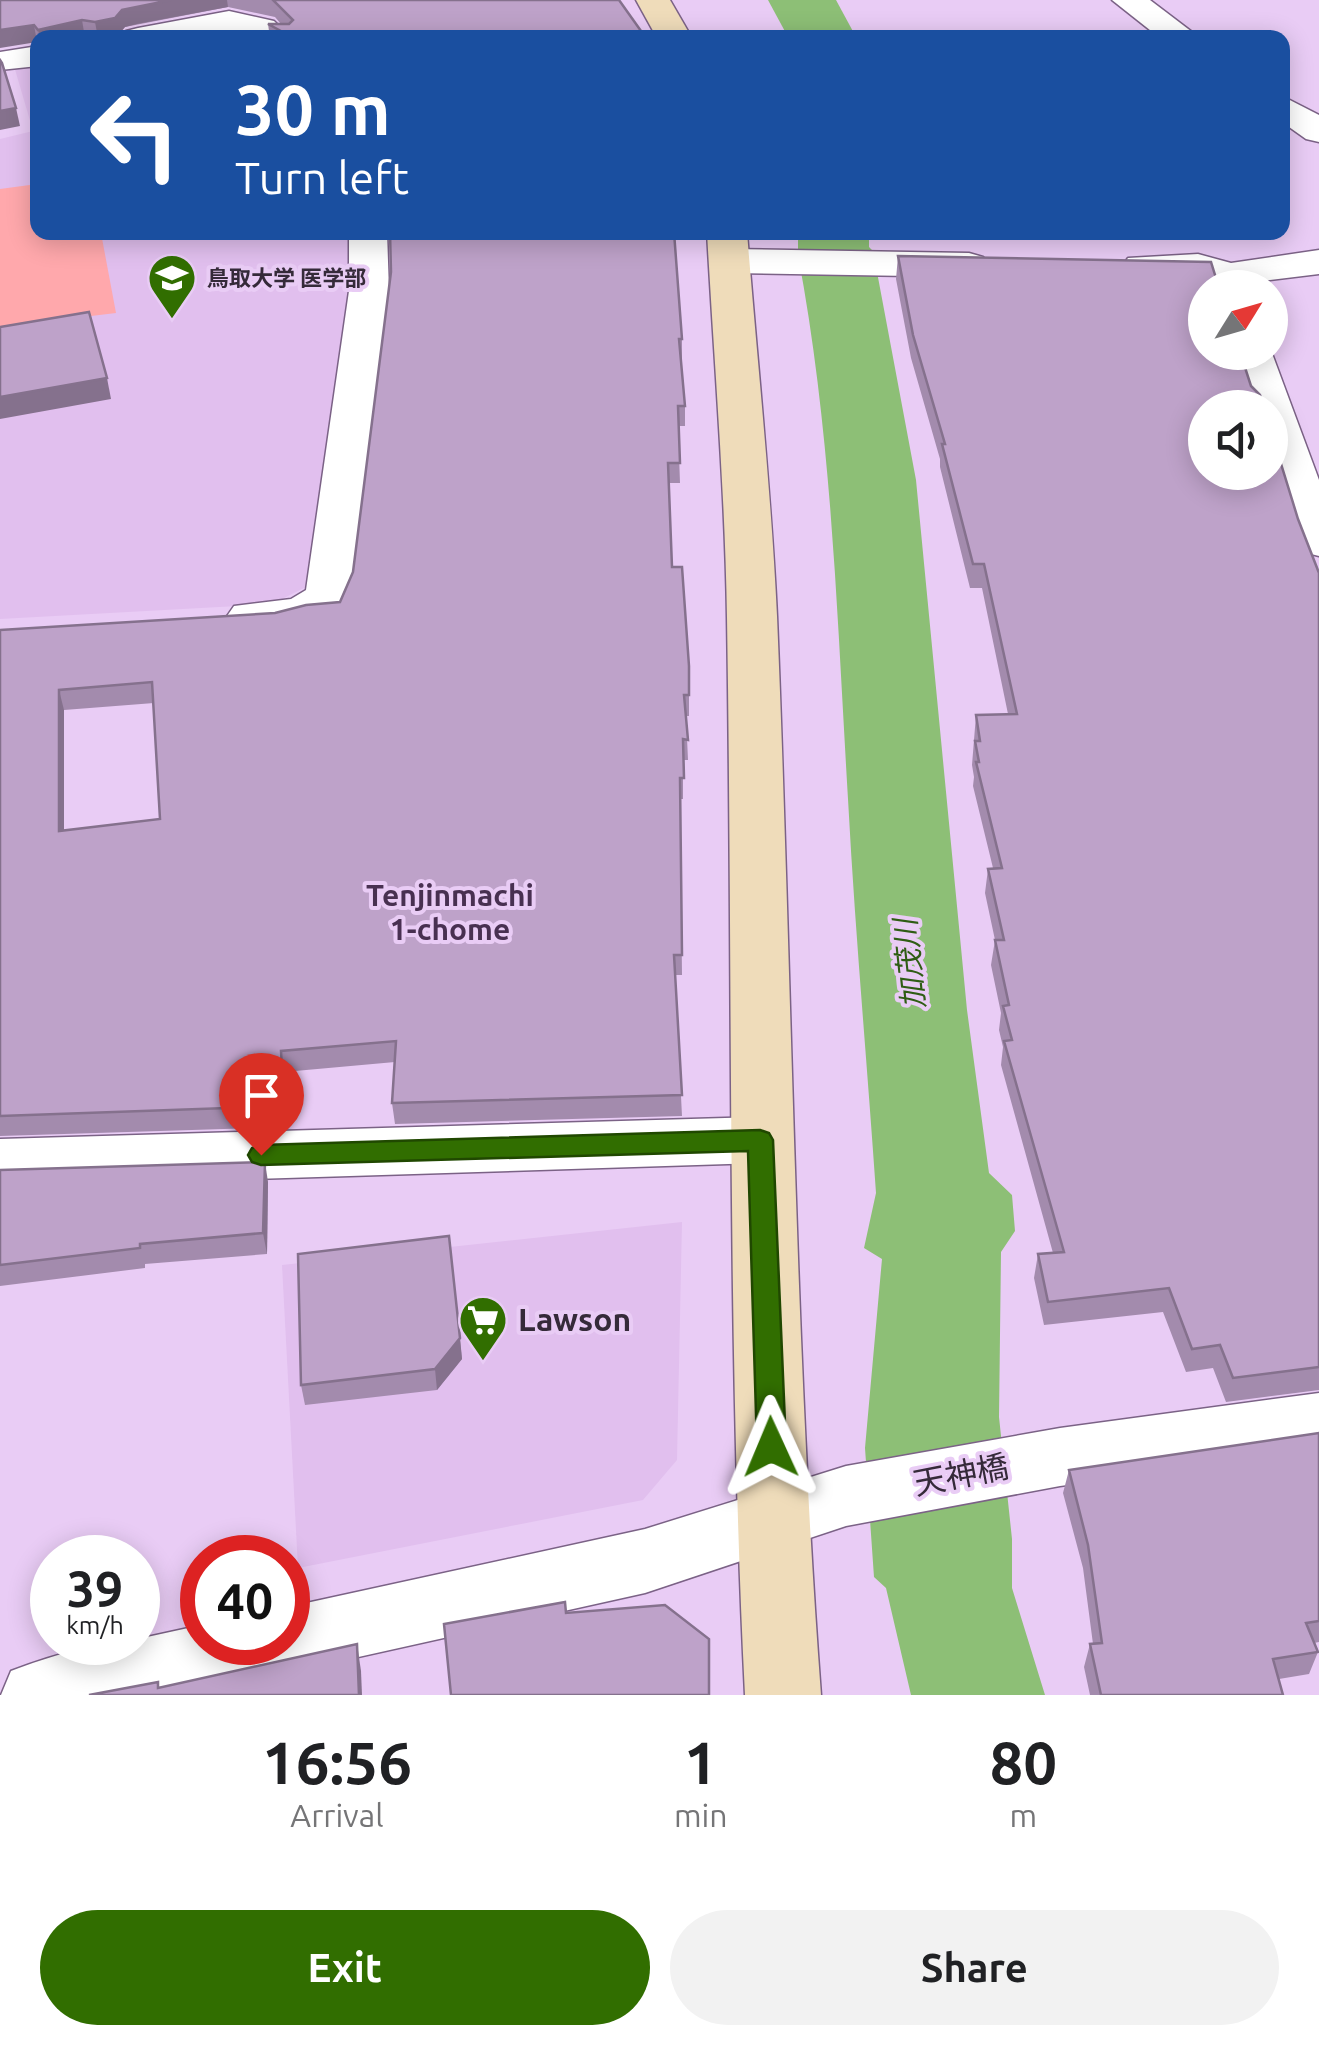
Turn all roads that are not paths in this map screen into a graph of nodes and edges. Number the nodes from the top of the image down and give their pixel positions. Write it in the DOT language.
graph roads {
  1 [pos="654,0"];
  2 [pos="1128,0"];
  3 [pos="183,30"];
  4 [pos="266,30"];
  5 [pos="671,30"];
  6 [pos="1171,30"];
  7 [pos="1290,111"];
  8 [pos="1319,130"];
  9 [pos="368,240"];
  10 [pos="745,252"];
  11 [pos="1319,262"];
  12 [pos="1001,265"];
  13 [pos="1100,266"];
  14 [pos="1206,270"];
  15 [pos="1256,270"];
  16 [pos="1258,370"];
  17 [pos="1319,542"];
  18 [pos="218,618"];
  19 [pos="760,1140"];
  20 [pos="0,1163"];
  21 [pos="1319,1422"];
  22 [pos="772,1518"];
  23 [pos="310,1635"];
  24 [pos="180,1663"];
  25 [pos="37,1695"];
  26 [pos="783,1695"];
  1 -- 5 [label="street"];
  2 -- 6 [label="street"];
  3 -- 4 [label="street"];
  7 -- 8 [label="street"];
  9 -- 18 [label="street"];
  10 -- 12 [label="street"];
  10 -- 19 [label="street"];
  11 -- 15 [label="street"];
  13 -- 14 [label="street"];
  16 -- 17 [label="street"];
  19 -- 20 [label="street"];
  19 -- 22 [label="street"];
  21 -- 22 [label="street, 天神橋"];
  22 -- 23 [label="street, 天神橋"];
  22 -- 26 [label="street"];
  24 -- 25 [label="street"];
}
